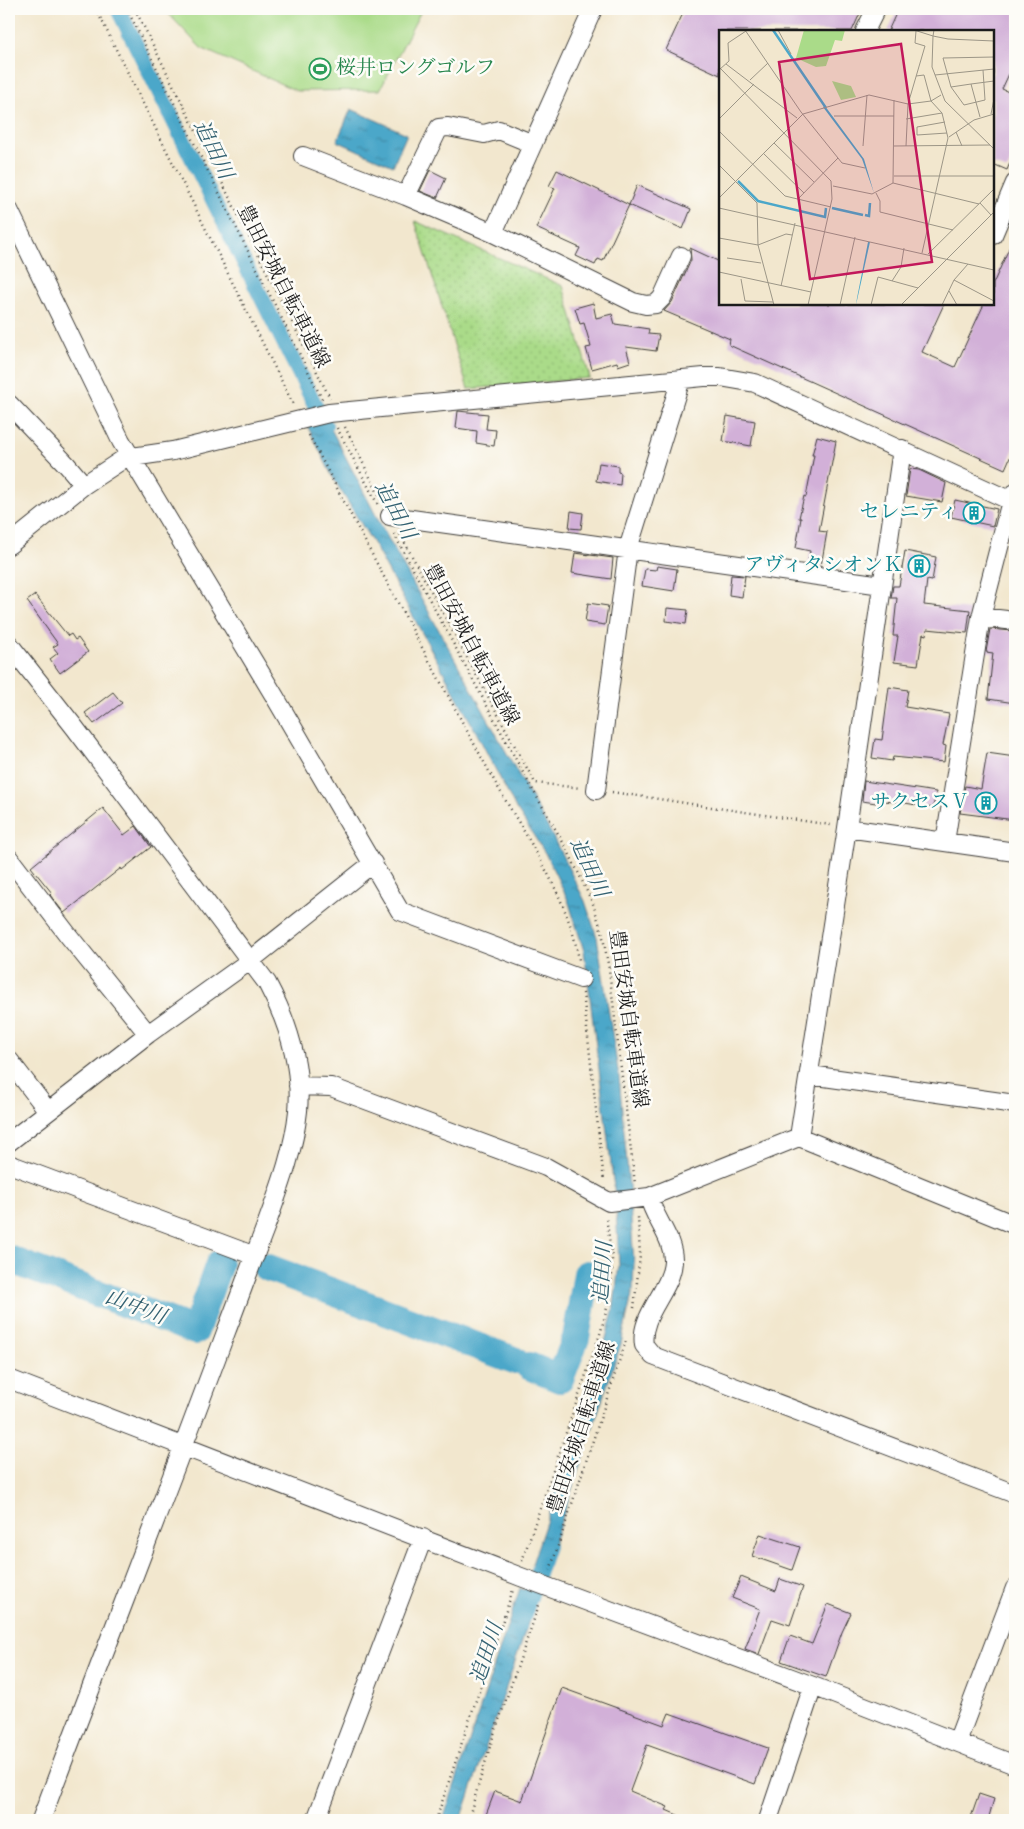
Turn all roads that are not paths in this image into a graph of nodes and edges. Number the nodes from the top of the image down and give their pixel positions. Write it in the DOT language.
graph roads {
  1 [pos="593,9"];
  2 [pos="876,9"];
  3 [pos="866,30"];
  4 [pos="533,144"];
  5 [pos="303,156"];
  6 [pos="1015,183"];
  7 [pos="406,196"];
  8 [pos="9,210"];
  9 [pos="493,233"];
  10 [pos="994,233"];
  11 [pos="681,256"];
  12 [pos="681,379"];
  13 [pos="9,404"];
  14 [pos="902,450"];
  15 [pos="132,458"];
  16 [pos="84,485"];
  17 [pos="1014,498"];
  18 [pos="388,519"];
  19 [pos="9,545"];
  20 [pos="628,549"];
  21 [pos="882,585"];
  22 [pos="981,617"];
  23 [pos="1015,621"];
  24 [pos="9,644"];
  25 [pos="596,790"];
  26 [pos="847,828"];
  27 [pos="944,842"];
  28 [pos="1015,852"];
  29 [pos="9,858"];
  30 [pos="373,863"];
  31 [pos="251,960"];
  32 [pos="581,979"];
  33 [pos="148,1034"];
  34 [pos="9,1060"];
  35 [pos="810,1075"];
  36 [pos="298,1086"];
  37 [pos="1015,1104"];
  38 [pos="48,1111"];
  39 [pos="799,1137"];
  40 [pos="9,1142"];
  41 [pos="9,1164"];
  42 [pos="638,1199"];
  43 [pos="1015,1225"];
  44 [pos="254,1256"];
  45 [pos="9,1379"];
  46 [pos="184,1446"];
  47 [pos="1015,1494"];
  48 [pos="423,1538"];
  49 [pos="1015,1588"];
  50 [pos="813,1686"];
  51 [pos="957,1742"];
  52 [pos="1012,1759"];
  53 [pos="40,1820"];
  54 [pos="316,1820"];
  55 [pos="768,1820"];
  1 -- 4 [label="street"];
  2 -- 3 [label="street"];
  4 -- 7 [label="street"];
  4 -- 9 [label="street"];
  5 -- 7 [label="street"];
  6 -- 10 [label="street"];
  7 -- 9 [label="street"];
  8 -- 15 [label="street"];
  9 -- 11 [label="street"];
  12 -- 14 [label="street"];
  12 -- 15 [label="street"];
  12 -- 20 [label="street"];
  13 -- 16 [label="street"];
  14 -- 17 [label="street"];
  14 -- 21 [label="street"];
  15 -- 16 [label="street"];
  15 -- 30 [label="street"];
  16 -- 19 [label="street"];
  17 -- 22 [label="street"];
  18 -- 20 [label="street"];
  20 -- 21 [label="street"];
  20 -- 25 [label="street"];
  21 -- 26 [label="street"];
  22 -- 23 [label="street"];
  22 -- 27 [label="street"];
  24 -- 31 [label="street"];
  26 -- 27 [label="street"];
  26 -- 35 [label="street"];
  27 -- 28 [label="street"];
  29 -- 33 [label="street"];
  30 -- 31 [label="street"];
  30 -- 32 [label="street"];
  31 -- 33 [label="street"];
  31 -- 36 [label="street"];
  33 -- 38 [label="street"];
  34 -- 38 [label="street"];
  35 -- 37 [label="street"];
  35 -- 39 [label="street"];
  36 -- 42 [label="street"];
  36 -- 44 [label="street"];
  38 -- 40 [label="street"];
  39 -- 42 [label="street"];
  39 -- 43 [label="street"];
  41 -- 44 [label="street"];
  42 -- 47 [label="street"];
  44 -- 46 [label="street"];
  45 -- 46 [label="street"];
  46 -- 48 [label="street"];
  46 -- 53 [label="street"];
  48 -- 50 [label="street"];
  48 -- 54 [label="street"];
  49 -- 51 [label="street"];
  50 -- 51 [label="street"];
  50 -- 55 [label="street"];
  51 -- 52 [label="street"];
}
